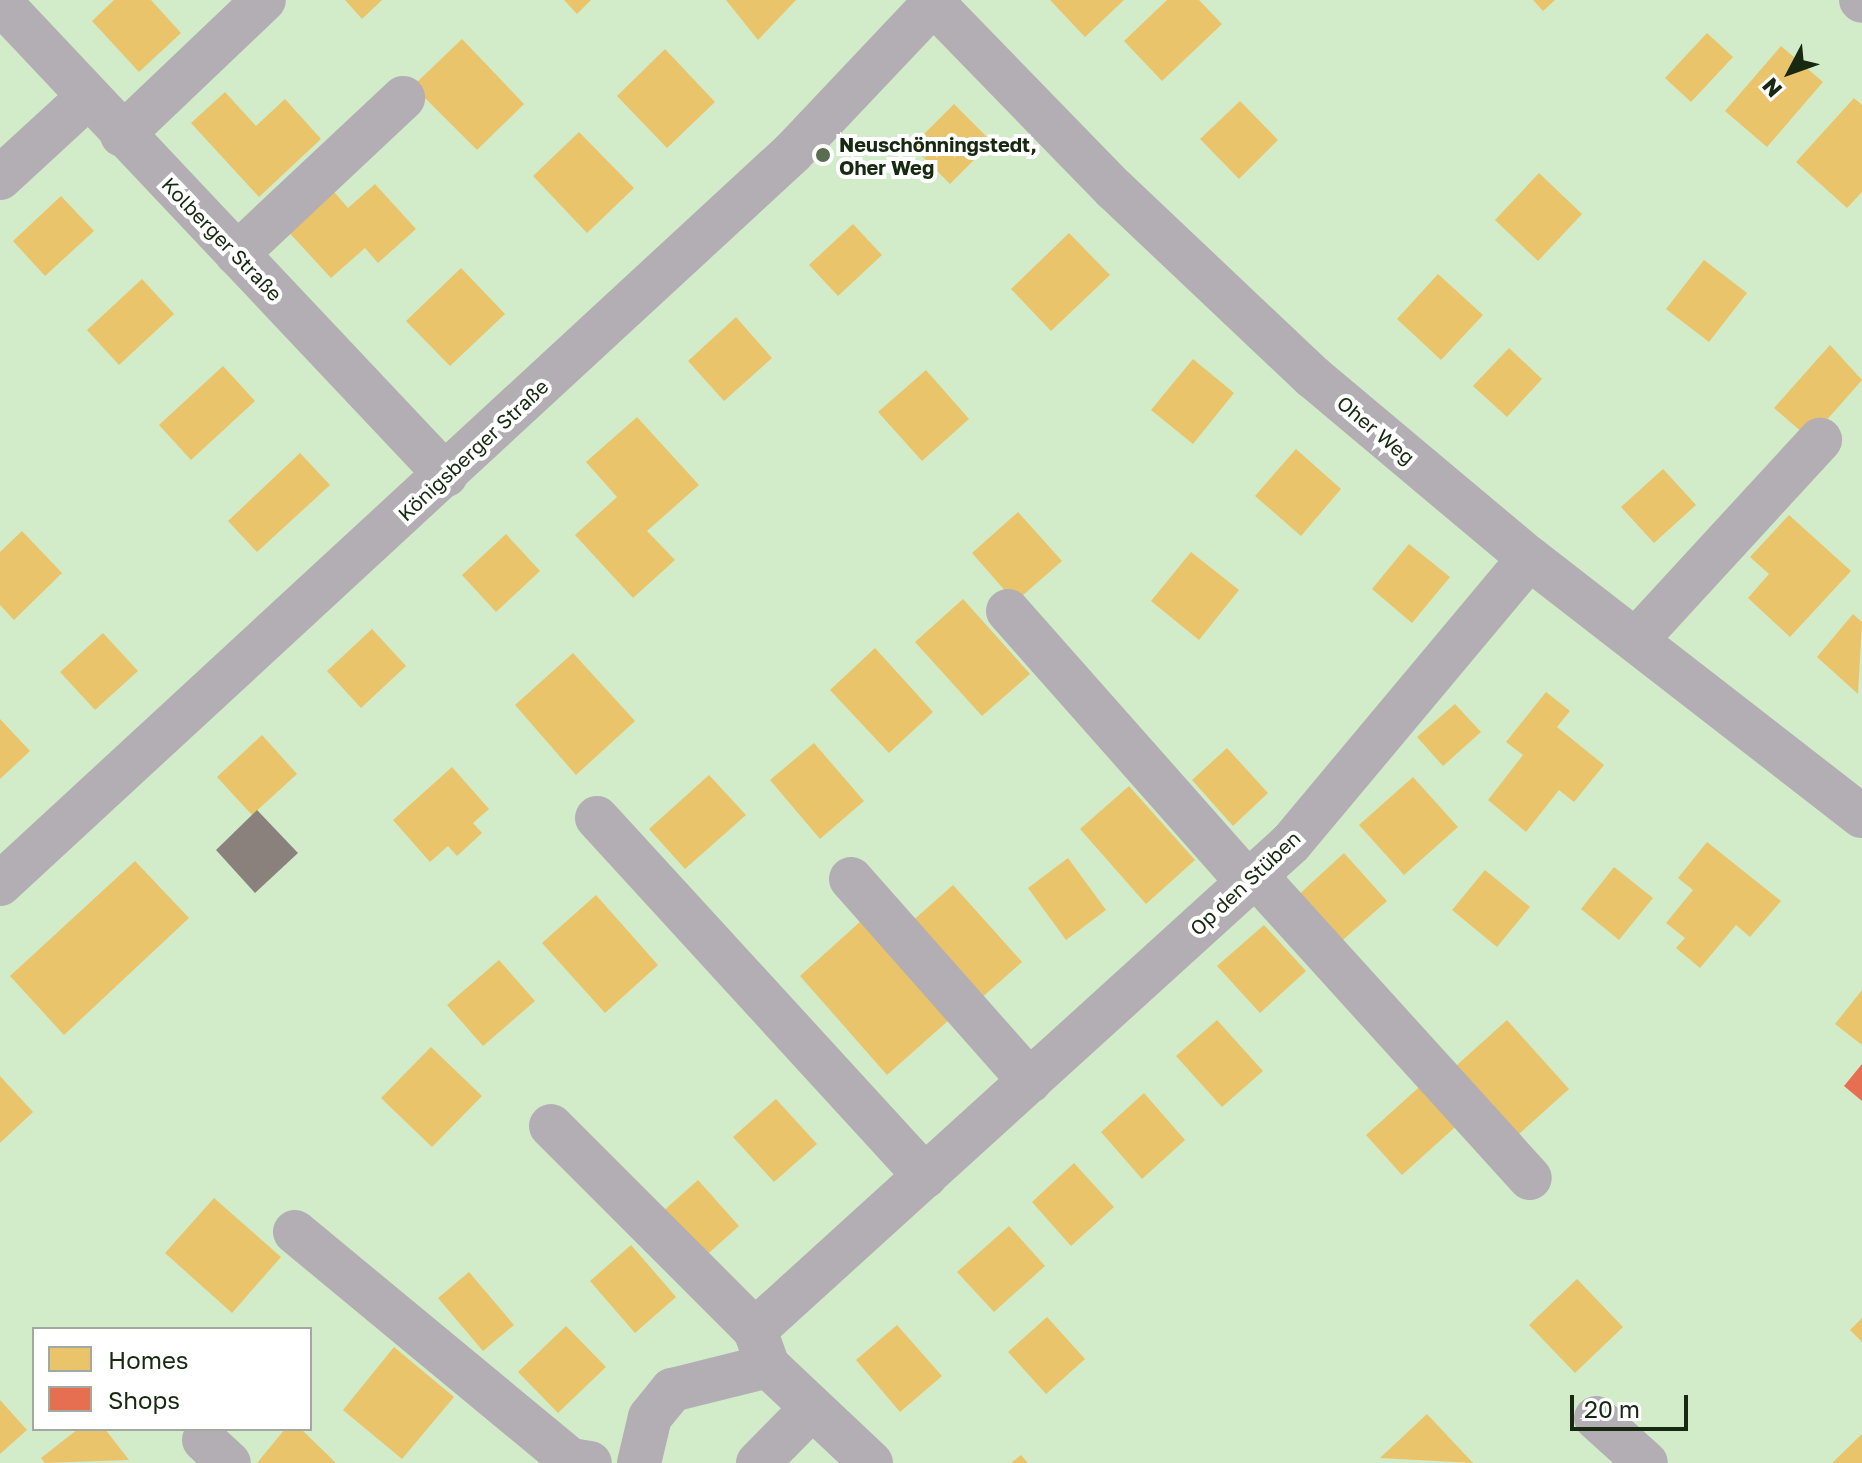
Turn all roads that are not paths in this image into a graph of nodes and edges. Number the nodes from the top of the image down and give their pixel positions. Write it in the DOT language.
graph roads {
  1 [pos="264,0"];
  2 [pos="0,2"];
  3 [pos="932,2"];
  4 [pos="87,98"];
  5 [pos="403,98"];
  6 [pos="122,135"];
  7 [pos="0,178"];
  8 [pos="237,254"];
  9 [pos="1820,440"];
  10 [pos="446,475"];
  11 [pos="1529,558"];
  12 [pos="1008,611"];
  13 [pos="1636,640"];
  14 [pos="1862,816"];
  15 [pos="597,818"];
  16 [pos="1252,878"];
  17 [pos="851,879"];
  18 [pos="0,884"];
  19 [pos="1030,1081"];
  20 [pos="551,1126"];
  21 [pos="925,1176"];
  22 [pos="1530,1178"];
  23 [pos="295,1232"];
  24 [pos="761,1348"];
  25 [pos="810,1410"];
  26 [pos="1596,1418"];
  27 [pos="590,1463"];
  28 [pos="614,1463"];
  29 [pos="638,1463"];
  30 [pos="758,1463"];
  31 [pos="871,1463"];
  32 [pos="1646,1463"];
  1 -- 6 [label="street"];
  2 -- 4 [label="street, Kolberger Straße"];
  3 -- 10 [label="street, Königsberger Straße"];
  3 -- 11 [label="street, Oher Weg"];
  4 -- 6 [label="street, Kolberger Straße"];
  4 -- 7 [label="street"];
  5 -- 8 [label="street"];
  6 -- 8 [label="street, Kolberger Straße"];
  8 -- 10 [label="street, Kolberger Straße"];
  9 -- 13 [label="street"];
  10 -- 18 [label="street, Königsberger Straße"];
  11 -- 13 [label="street, Oher Weg"];
  11 -- 16 [label="street, Op den Stüben"];
  12 -- 16 [label="street"];
  13 -- 14 [label="street, Oher Weg"];
  15 -- 21 [label="street"];
  16 -- 19 [label="street, Op den Stüben"];
  16 -- 22 [label="street"];
  17 -- 19 [label="street"];
  19 -- 21 [label="street, Op den Stüben"];
  20 -- 24 [label="street"];
  21 -- 24 [label="street, Op den Stüben"];
  23 -- 27 [label="street"];
  24 -- 25 [label="street"];
  24 -- 29 [label="street"];
  25 -- 30 [label="street"];
  25 -- 31 [label="street"];
  26 -- 32 [label="street"];
  28 -- 29 [label="street"];
}
